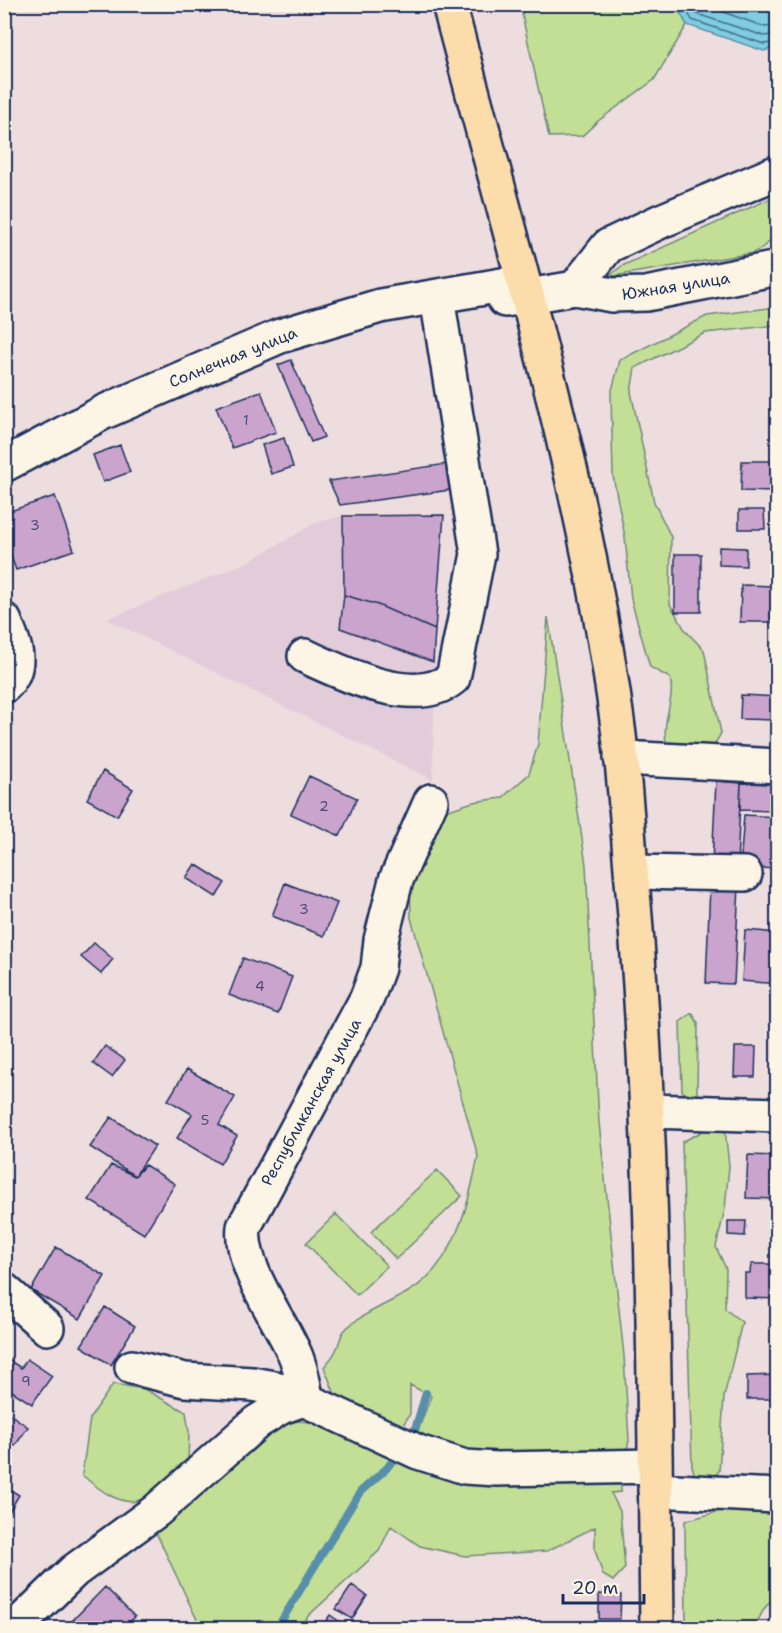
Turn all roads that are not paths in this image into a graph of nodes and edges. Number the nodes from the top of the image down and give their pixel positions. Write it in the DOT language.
graph roads {
  1 [pos="426,4"];
  2 [pos="449,4"];
  3 [pos="777,172"];
  4 [pos="777,268"];
  5 [pos="575,288"];
  6 [pos="502,293"];
  7 [pos="437,297"];
  8 [pos="4,465"];
  9 [pos="4,620"];
  10 [pos="305,656"];
  11 [pos="4,686"];
  12 [pos="620,756"];
  13 [pos="777,766"];
  14 [pos="431,801"];
  15 [pos="632,872"];
  16 [pos="745,874"];
  17 [pos="649,1111"];
  18 [pos="777,1115"];
  19 [pos="4,1290"];
  20 [pos="47,1328"];
  21 [pos="132,1366"];
  22 [pos="306,1398"];
  23 [pos="655,1478"];
  24 [pos="777,1496"];
  25 [pos="15,1629"];
  26 [pos="657,1629"];
  1 -- 6 [label="main road"];
  2 -- 6 [label="main road"];
  3 -- 5 [label="street"];
  4 -- 5 [label="street, Южная улица"];
  5 -- 6 [label="street, Солнечная улица"];
  6 -- 7 [label="street, Солнечная улица"];
  6 -- 12 [label="main road"];
  7 -- 8 [label="street, Солнечная улица"];
  7 -- 10 [label="street"];
  9 -- 11 [label="street"];
  12 -- 13 [label="street"];
  12 -- 15 [label="main road"];
  14 -- 22 [label="street, Республиканская улица"];
  15 -- 16 [label="street"];
  15 -- 17 [label="main road"];
  17 -- 18 [label="street"];
  17 -- 23 [label="main road"];
  19 -- 20 [label="street"];
  21 -- 22 [label="street"];
  22 -- 23 [label="street"];
  22 -- 25 [label="street"];
  23 -- 24 [label="street"];
  23 -- 26 [label="main road"];
}
